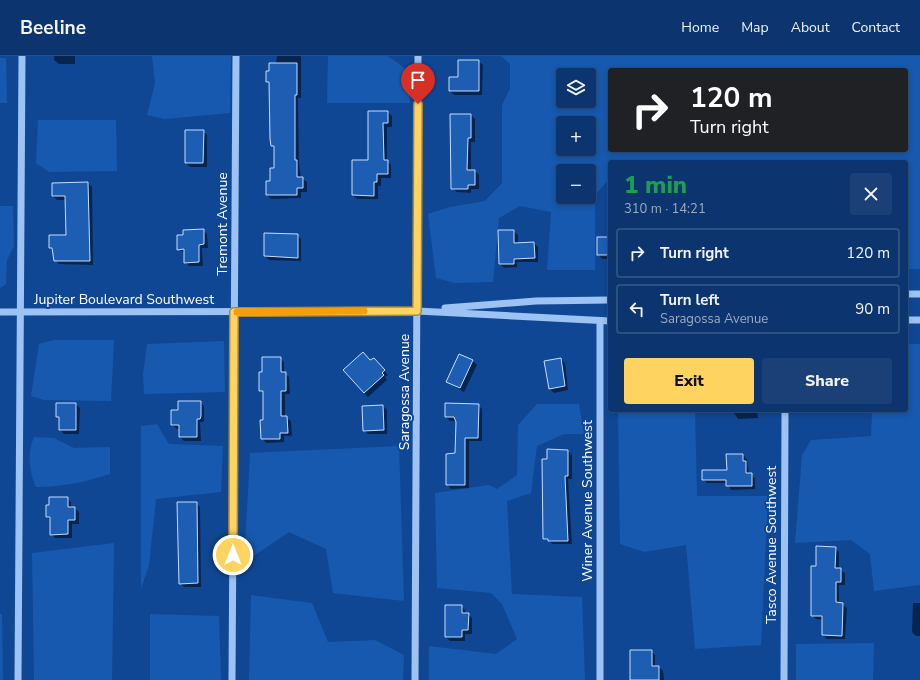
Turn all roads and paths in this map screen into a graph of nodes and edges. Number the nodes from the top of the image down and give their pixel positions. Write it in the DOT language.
graph roads {
  1 [pos="22,56"];
  2 [pos="236,56"];
  3 [pos="418,56"];
  4 [pos="908,294"];
  5 [pos="920,294"];
  6 [pos="608,300"];
  7 [pos="417,311"];
  8 [pos="0,312"];
  9 [pos="20,312"];
  10 [pos="234,312"];
  11 [pos="908,320"];
  12 [pos="920,320"];
  13 [pos="600,321"];
  14 [pos="608,321"];
  15 [pos="785,412"];
  16 [pos="18,680"];
  17 [pos="232,680"];
  18 [pos="415,680"];
  19 [pos="600,680"];
  20 [pos="784,680"];
  1 -- 9 [label="street"];
  2 -- 10 [label="street, Tremont Avenue"];
  3 -- 7 [label="street, Saragossa Avenue"];
  4 -- 5 [label="street"];
  6 -- 7 [label="street, Jupiter Boulevard Southwest"];
  7 -- 10 [label="street, Jupiter Boulevard Southwest"];
  7 -- 13 [label="street, Jupiter Boulevard Southwest"];
  7 -- 18 [label="street, Saragossa Avenue"];
  8 -- 9 [label="street, Jupiter Boulevard Southwest"];
  9 -- 10 [label="street, Jupiter Boulevard Southwest"];
  9 -- 16 [label="street"];
  10 -- 17 [label="street, Tremont Avenue"];
  11 -- 12 [label="street"];
  13 -- 14 [label="street, Jupiter Boulevard Southwest"];
  13 -- 19 [label="street, Winer Avenue Southwest"];
  15 -- 20 [label="street, Tasco Avenue Southwest"];
}
